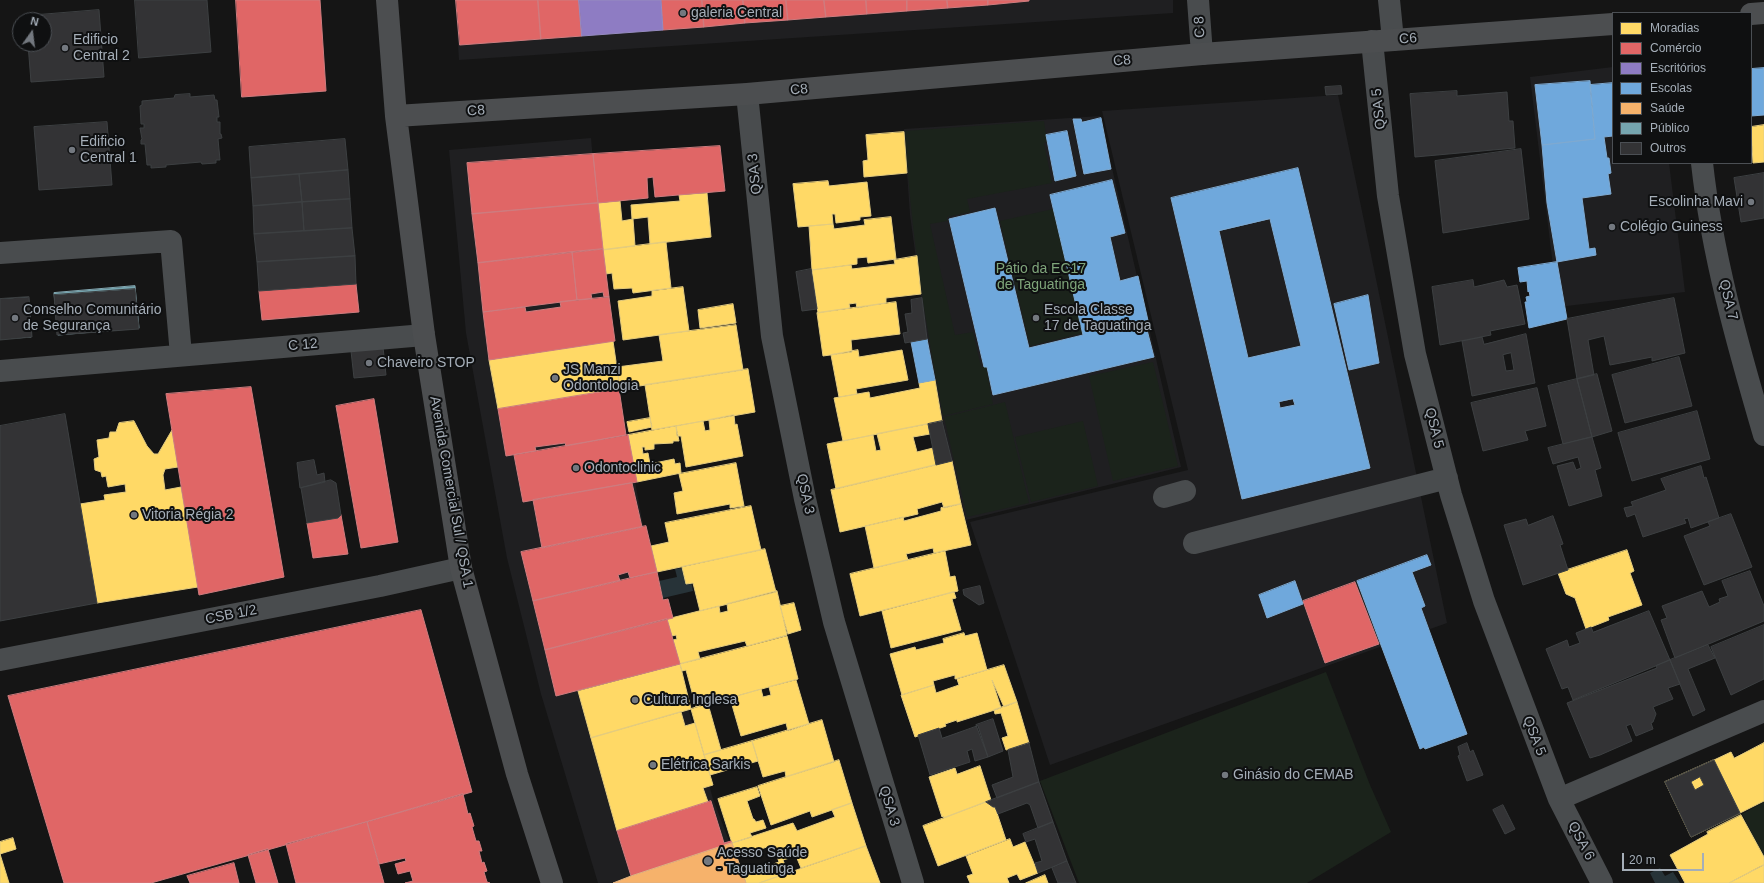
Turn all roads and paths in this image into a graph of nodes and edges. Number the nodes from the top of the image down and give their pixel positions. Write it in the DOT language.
graph roads {
  1 [pos="387,0"];
  2 [pos="1198,0"];
  3 [pos="1389,0"];
  4 [pos="1764,13"];
  5 [pos="1752,14"];
  6 [pos="1612,24"];
  7 [pos="1383,41"];
  8 [pos="1202,54"];
  9 [pos="747,94"];
  10 [pos="396,116"];
  11 [pos="1702,164"];
  12 [pos="0,253"];
  13 [pos="424,335"];
  14 [pos="181,355"];
  15 [pos="0,371"];
  16 [pos="1764,435"];
  17 [pos="1447,478"];
  18 [pos="1185,491"];
  19 [pos="1164,497"];
  20 [pos="1194,543"];
  21 [pos="461,568"];
  22 [pos="0,660"];
  23 [pos="1764,711"];
  24 [pos="1559,799"];
  25 [pos="552,883"];
  26 [pos="913,883"];
  27 [pos="1602,883"];
  1 -- 10 [label="main road, Avenida Comercial Sul / QSA 1"];
  2 -- 8 [label="street, C 8"];
  3 -- 7 [label="street, QSA 5"];
  4 -- 5 [label="main road"];
  6 -- 7 [label="main road, C6"];
  7 -- 8 [label="main road, C6"];
  7 -- 17 [label="street, QSA 5"];
  8 -- 9 [label="main road, C8"];
  9 -- 10 [label="main road, C8"];
  9 -- 26 [label="street, QSA 3"];
  10 -- 13 [label="main road, Avenida Comercial Sul / QSA 1"];
  11 -- 16 [label="street, QSA 7"];
  12 -- 14 [label="street"];
  13 -- 14 [label="street, C 12"];
  13 -- 21 [label="main road, Avenida Comercial Sul / QSA 1"];
  14 -- 15 [label="street, C 12"];
  17 -- 20 [label="street"];
  17 -- 24 [label="street, QSA 5"];
  18 -- 19 [label="street"];
  21 -- 22 [label="street, CSB 1/2"];
  21 -- 25 [label="main road, Avenida Comercial Sul / QSA 1"];
  23 -- 24 [label="street"];
  24 -- 27 [label="street, QSA 6"];
}
